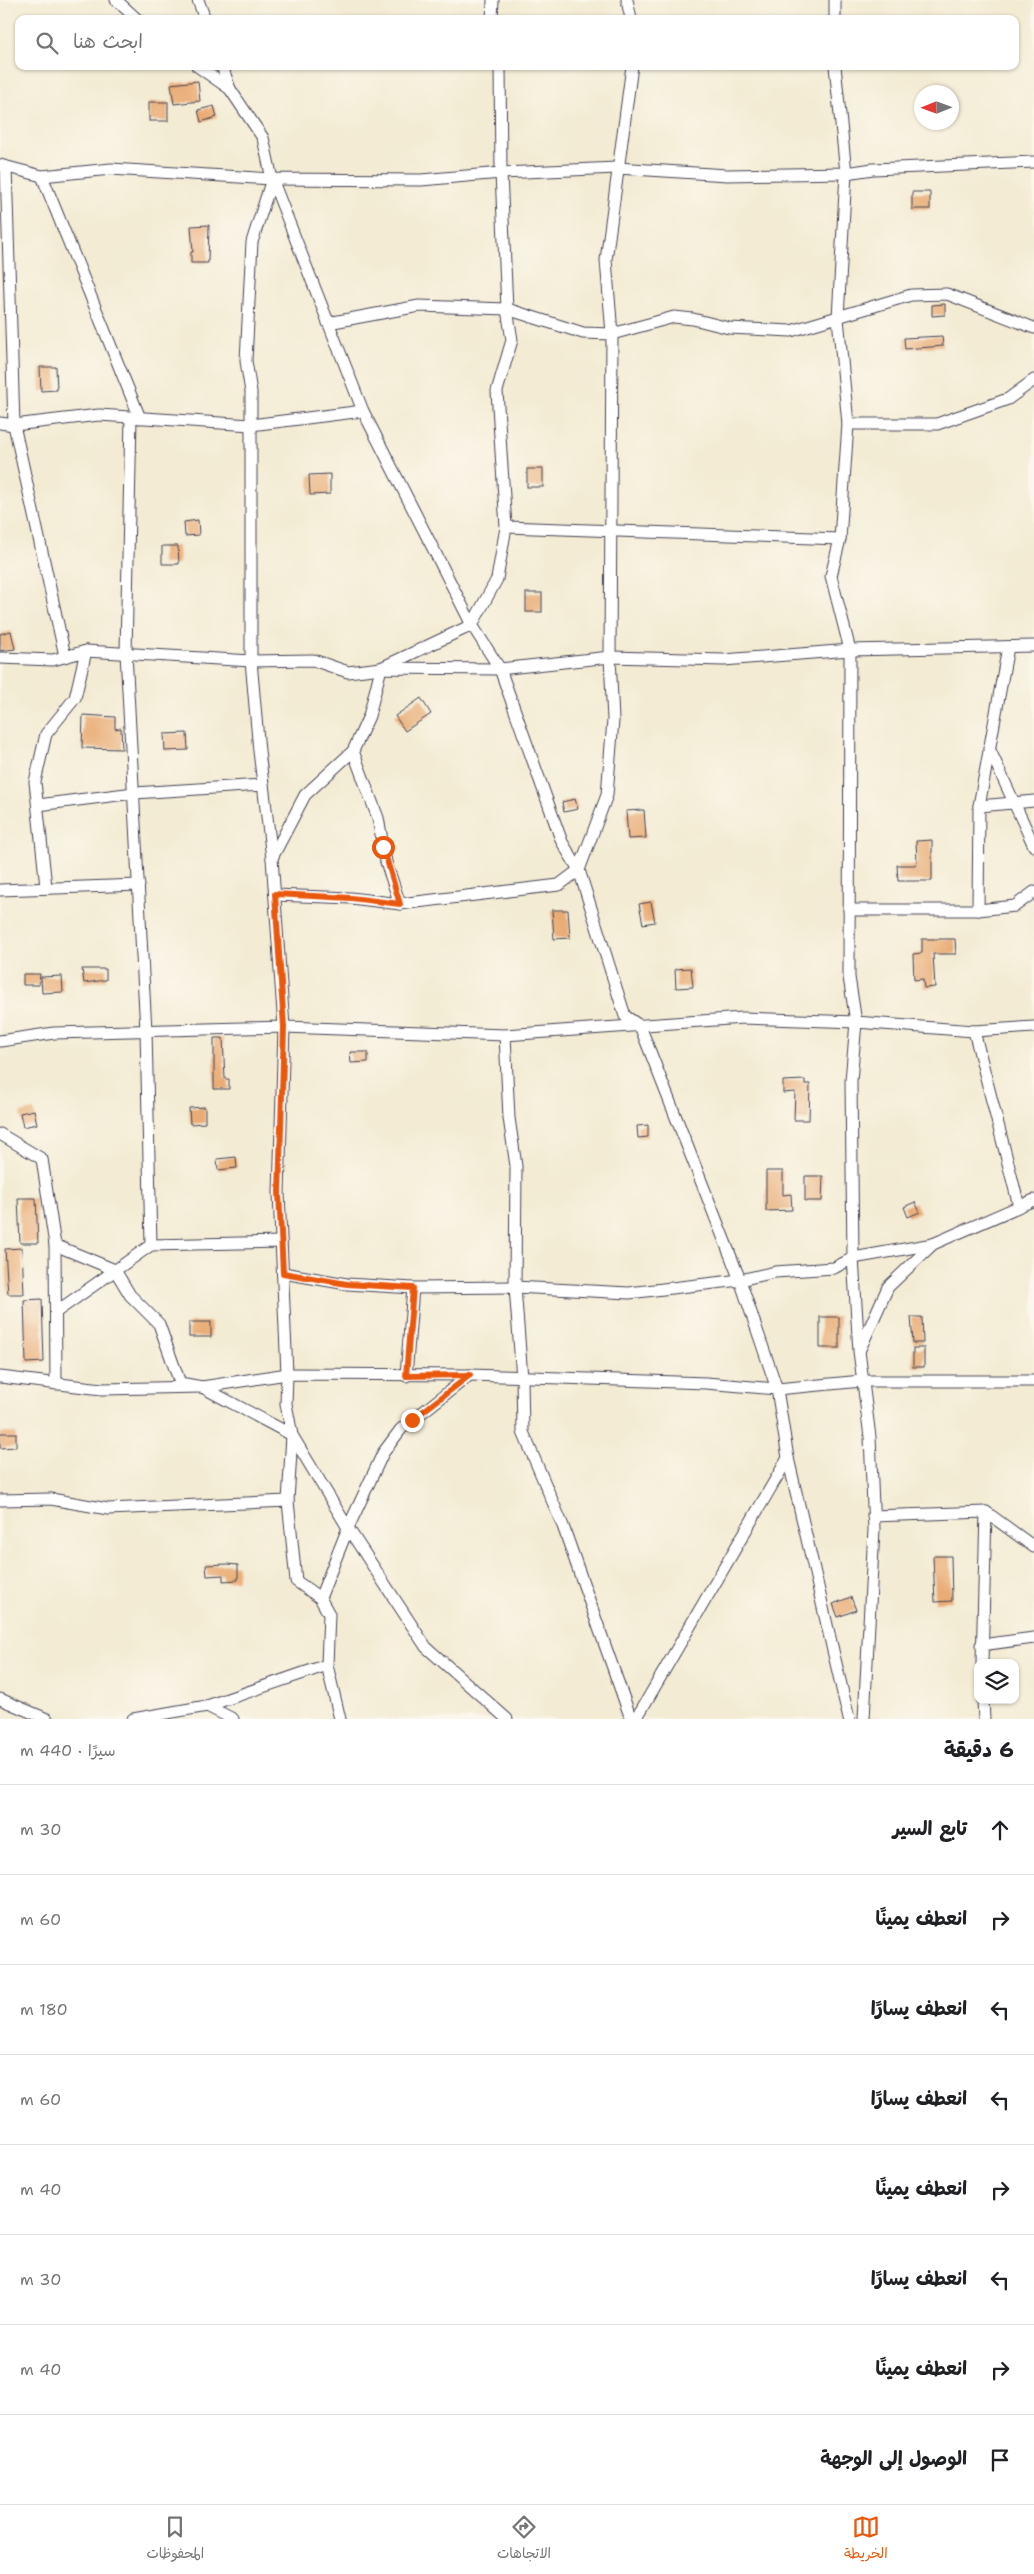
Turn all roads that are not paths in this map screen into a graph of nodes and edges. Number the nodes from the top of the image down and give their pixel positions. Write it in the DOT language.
graph roads {
  1 [pos="116,0"];
  2 [pos="198,0"];
  3 [pos="493,0"];
  4 [pos="627,0"];
  5 [pos="835,0"];
  6 [pos="133,15"];
  7 [pos="204,15"];
  8 [pos="492,15"];
  9 [pos="630,15"];
  10 [pos="835,15"];
  11 [pos="203,70"];
  12 [pos="223,70"];
  13 [pos="500,70"];
  14 [pos="631,70"];
  15 [pos="835,70"];
  16 [pos="230,89"];
  17 [pos="1034,162"];
  18 [pos="3,166"];
  19 [pos="617,168"];
  20 [pos="501,173"];
  21 [pos="846,173"];
  22 [pos="42,176"];
  23 [pos="272,179"];
  24 [pos="507,309"];
  25 [pos="838,318"];
  26 [pos="328,323"];
  27 [pos="1034,328"];
  28 [pos="612,334"];
  29 [pos="1034,380"];
  30 [pos="363,411"];
  31 [pos="136,418"];
  32 [pos="0,423"];
  33 [pos="848,424"];
  34 [pos="14,425"];
  35 [pos="252,425"];
  36 [pos="506,527"];
  37 [pos="612,530"];
  38 [pos="840,538"];
  39 [pos="472,625"];
  40 [pos="1008,646"];
  41 [pos="1034,646"];
  42 [pos="86,650"];
  43 [pos="850,650"];
  44 [pos="126,653"];
  45 [pos="65,656"];
  46 [pos="610,657"];
  47 [pos="0,658"];
  48 [pos="252,661"];
  49 [pos="381,668"];
  50 [pos="500,669"];
  51 [pos="989,748"];
  52 [pos="353,751"];
  53 [pos="263,785"];
  54 [pos="134,793"];
  55 [pos="1034,801"];
  56 [pos="1013,802"];
  57 [pos="38,805"];
  58 [pos="979,806"];
  59 [pos="1034,846"];
  60 [pos="272,858"];
  61 [pos="579,870"];
  62 [pos="139,885"];
  63 [pos="46,887"];
  64 [pos="0,890"];
  65 [pos="1034,892"];
  66 [pos="275,894"];
  67 [pos="400,904"];
  68 [pos="849,910"];
  69 [pos="978,910"];
  70 [pos="856,1022"];
  71 [pos="640,1026"];
  72 [pos="284,1027"];
  73 [pos="1034,1027"];
  74 [pos="146,1031"];
  75 [pos="974,1031"];
  76 [pos="505,1035"];
  77 [pos="0,1041"];
  78 [pos="0,1134"];
  79 [pos="1034,1200"];
  80 [pos="1019,1206"];
  81 [pos="281,1242"];
  82 [pos="933,1244"];
  83 [pos="55,1245"];
  84 [pos="151,1245"];
  85 [pos="853,1258"];
  86 [pos="115,1270"];
  87 [pos="283,1273"];
  88 [pos="740,1280"];
  89 [pos="515,1287"];
  90 [pos="413,1288"];
  91 [pos="56,1312"];
  92 [pos="859,1351"];
  93 [pos="287,1374"];
  94 [pos="470,1375"];
  95 [pos="406,1376"];
  96 [pos="0,1378"];
  97 [pos="522,1378"];
  98 [pos="862,1381"];
  99 [pos="1034,1381"];
  100 [pos="56,1384"];
  101 [pos="202,1387"];
  102 [pos="777,1389"];
  103 [pos="292,1436"];
  104 [pos="788,1458"];
  105 [pos="0,1500"];
  106 [pos="288,1500"];
  107 [pos="986,1512"];
  108 [pos="873,1516"];
  109 [pos="348,1528"];
  110 [pos="1034,1547"];
  111 [pos="320,1598"];
  112 [pos="1034,1638"];
  113 [pos="981,1645"];
  114 [pos="982,1659"];
  115 [pos="327,1666"];
  116 [pos="0,1699"];
  117 [pos="983,1704"];
  118 [pos="207,1706"];
  119 [pos="47,1719"];
  120 [pos="134,1719"];
  121 [pos="233,1719"];
  122 [pos="340,1719"];
  123 [pos="507,1719"];
  124 [pos="631,1719"];
  125 [pos="636,1719"];
  126 [pos="849,1719"];
  127 [pos="864,1719"];
  128 [pos="984,1719"];
  1 -- 6 [label="street"];
  2 -- 7 [label="street"];
  3 -- 8 [label="street"];
  4 -- 9 [label="street"];
  5 -- 10 [label="street"];
  11 -- 16 [label="street"];
  12 -- 16 [label="street"];
  13 -- 20 [label="street"];
  14 -- 19 [label="street"];
  15 -- 21 [label="street"];
  16 -- 23 [label="street"];
  17 -- 21 [label="street"];
  18 -- 22 [label="street"];
  18 -- 34 [label="street"];
  19 -- 20 [label="street"];
  19 -- 21 [label="street"];
  19 -- 28 [label="street"];
  20 -- 23 [label="street"];
  20 -- 24 [label="street"];
  21 -- 25 [label="street"];
  22 -- 23 [label="street"];
  22 -- 31 [label="street"];
  23 -- 26 [label="street"];
  23 -- 35 [label="street"];
  24 -- 26 [label="street"];
  24 -- 28 [label="street"];
  24 -- 36 [label="street"];
  25 -- 27 [label="street"];
  25 -- 28 [label="street"];
  25 -- 33 [label="street"];
  26 -- 30 [label="street"];
  28 -- 37 [label="street"];
  29 -- 33 [label="street"];
  30 -- 35 [label="street"];
  30 -- 39 [label="street"];
  31 -- 34 [label="street"];
  31 -- 35 [label="street"];
  31 -- 44 [label="street"];
  32 -- 34 [label="street"];
  33 -- 38 [label="street"];
  34 -- 45 [label="street"];
  35 -- 48 [label="street"];
  36 -- 37 [label="street"];
  36 -- 39 [label="street"];
  37 -- 38 [label="street"];
  37 -- 46 [label="street"];
  38 -- 43 [label="street"];
  39 -- 49 [label="street"];
  39 -- 50 [label="street"];
  40 -- 41 [label="street"];
  40 -- 43 [label="street"];
  40 -- 51 [label="street"];
  42 -- 44 [label="street"];
  42 -- 45 [label="street"];
  42 -- 57 [label="street"];
  43 -- 46 [label="street"];
  43 -- 68 [label="street"];
  44 -- 48 [label="street"];
  44 -- 54 [label="street"];
  45 -- 47 [label="street"];
  46 -- 50 [label="street"];
  46 -- 61 [label="street"];
  48 -- 49 [label="street"];
  48 -- 53 [label="street"];
  49 -- 50 [label="street"];
  49 -- 52 [label="street"];
  50 -- 61 [label="street"];
  51 -- 56 [label="street"];
  51 -- 58 [label="street"];
  52 -- 60 [label="street"];
  52 -- 67 [label="street"];
  53 -- 54 [label="street"];
  53 -- 60 [label="street"];
  54 -- 57 [label="street"];
  54 -- 62 [label="street"];
  55 -- 56 [label="street"];
  56 -- 58 [label="street"];
  56 -- 59 [label="street"];
  57 -- 63 [label="street"];
  58 -- 69 [label="street"];
  60 -- 66 [label="street"];
  61 -- 67 [label="street"];
  61 -- 71 [label="street"];
  62 -- 63 [label="street"];
  62 -- 74 [label="street"];
  63 -- 64 [label="street"];
  65 -- 69 [label="street"];
  66 -- 67 [label="street"];
  66 -- 72 [label="street"];
  68 -- 69 [label="street"];
  68 -- 70 [label="street"];
  70 -- 71 [label="street"];
  70 -- 75 [label="street"];
  70 -- 85 [label="street"];
  71 -- 76 [label="street"];
  71 -- 88 [label="street"];
  72 -- 74 [label="street"];
  72 -- 76 [label="street"];
  72 -- 81 [label="street"];
  73 -- 75 [label="street"];
  74 -- 77 [label="street"];
  74 -- 84 [label="street"];
  75 -- 80 [label="street"];
  76 -- 89 [label="street"];
  78 -- 83 [label="street"];
  79 -- 80 [label="street"];
  80 -- 82 [label="street"];
  81 -- 84 [label="street"];
  81 -- 87 [label="street"];
  82 -- 85 [label="street"];
  82 -- 92 [label="street"];
  83 -- 86 [label="street"];
  83 -- 91 [label="street"];
  84 -- 86 [label="street"];
  85 -- 88 [label="street"];
  85 -- 92 [label="street"];
  86 -- 91 [label="street"];
  86 -- 101 [label="street"];
  87 -- 90 [label="street"];
  87 -- 93 [label="street"];
  88 -- 89 [label="street"];
  88 -- 102 [label="street"];
  89 -- 90 [label="street"];
  89 -- 97 [label="street"];
  90 -- 95 [label="street"];
  91 -- 100 [label="street"];
  92 -- 98 [label="street"];
  93 -- 95 [label="street"];
  93 -- 101 [label="street"];
  93 -- 103 [label="street"];
  94 -- 95 [label="street"];
  94 -- 97 [label="street"];
  94 -- 109 [label="street"];
  96 -- 100 [label="street"];
  97 -- 102 [label="street"];
  97 -- 124 [label="street"];
  98 -- 99 [label="street"];
  98 -- 102 [label="street"];
  98 -- 108 [label="street"];
  100 -- 101 [label="street"];
  101 -- 103 [label="street"];
  102 -- 104 [label="street"];
  103 -- 106 [label="street"];
  103 -- 109 [label="street"];
  104 -- 125 [label="street"];
  104 -- 126 [label="street"];
  105 -- 106 [label="street"];
  106 -- 111 [label="street"];
  107 -- 108 [label="street"];
  107 -- 110 [label="street"];
  107 -- 113 [label="street"];
  108 -- 127 [label="street"];
  109 -- 111 [label="street"];
  109 -- 123 [label="street"];
  111 -- 115 [label="street"];
  112 -- 113 [label="street"];
  113 -- 114 [label="street"];
  115 -- 118 [label="street"];
  115 -- 122 [label="street"];
  116 -- 119 [label="street"];
  117 -- 128 [label="street"];
  118 -- 120 [label="street"];
  118 -- 121 [label="street"];
}
